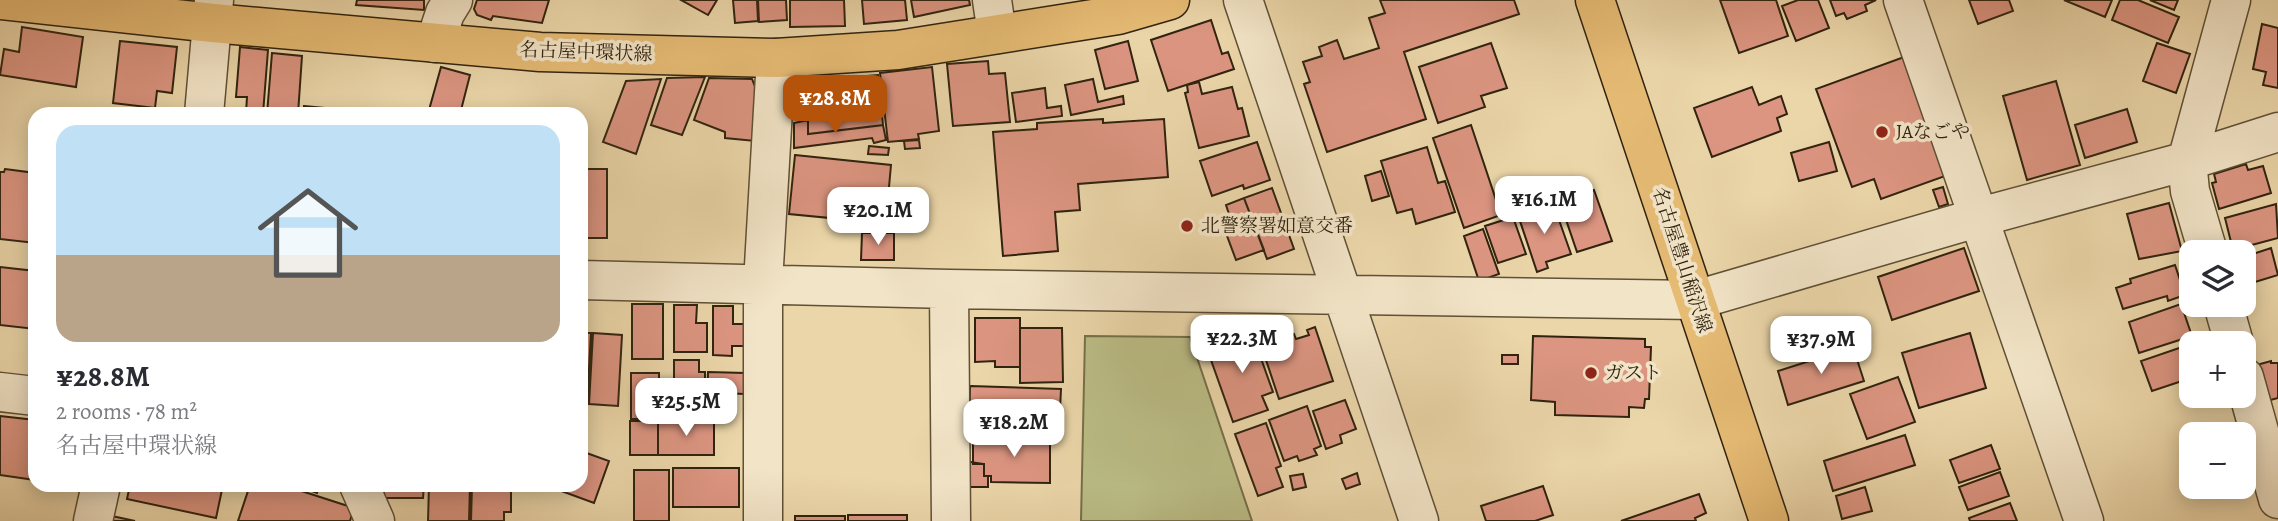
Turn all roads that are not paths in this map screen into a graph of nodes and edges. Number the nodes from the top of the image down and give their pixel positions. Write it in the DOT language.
graph roads {
  1 [pos="0,0"];
  2 [pos="453,0"];
  3 [pos="1170,0"];
  4 [pos="1243,0"];
  5 [pos="1595,0"];
  6 [pos="1903,0"];
  7 [pos="2231,0"];
  8 [pos="214,12"];
  9 [pos="994,17"];
  10 [pos="435,43"];
  11 [pos="776,58"];
  12 [pos="205,107"];
  13 [pos="2278,132"];
  14 [pos="2187,161"];
  15 [pos="1980,217"];
  16 [pos="2204,240"];
  17 [pos="588,280"];
  18 [pos="763,283"];
  19 [pos="949,289"];
  20 [pos="1343,295"];
  21 [pos="1696,300"];
  22 [pos="0,392"];
  23 [pos="28,395"];
  24 [pos="2253,408"];
  25 [pos="99,492"];
  26 [pos="362,492"];
  27 [pos="2278,499"];
  28 [pos="93,521"];
  29 [pos="375,521"];
  30 [pos="763,521"];
  31 [pos="951,521"];
  32 [pos="1419,521"];
  33 [pos="1769,521"];
  34 [pos="2084,521"];
  1 -- 8 [label="main road, 名古屋中環状線"];
  2 -- 10 [label="street"];
  3 -- 9 [label="main road, 名古屋中環状線"];
  4 -- 20 [label="street"];
  5 -- 21 [label="main road, 名古屋豊山稲沢線"];
  6 -- 15 [label="street"];
  7 -- 14 [label="street"];
  8 -- 10 [label="main road, 名古屋中環状線"];
  8 -- 12 [label="street"];
  9 -- 11 [label="main road, 名古屋中環状線"];
  10 -- 11 [label="main road, 名古屋中環状線"];
  11 -- 18 [label="street"];
  13 -- 14 [label="street"];
  14 -- 15 [label="street"];
  14 -- 16 [label="street"];
  15 -- 21 [label="street"];
  15 -- 34 [label="street"];
  17 -- 18 [label="street"];
  18 -- 19 [label="street"];
  18 -- 30 [label="street"];
  19 -- 20 [label="street"];
  19 -- 31 [label="street"];
  20 -- 21 [label="street"];
  20 -- 32 [label="street"];
  21 -- 33 [label="main road, 名古屋豊山稲沢線"];
  22 -- 23 [label="street"];
  24 -- 27 [label="street"];
  25 -- 28 [label="street"];
  26 -- 29 [label="street"];
}
